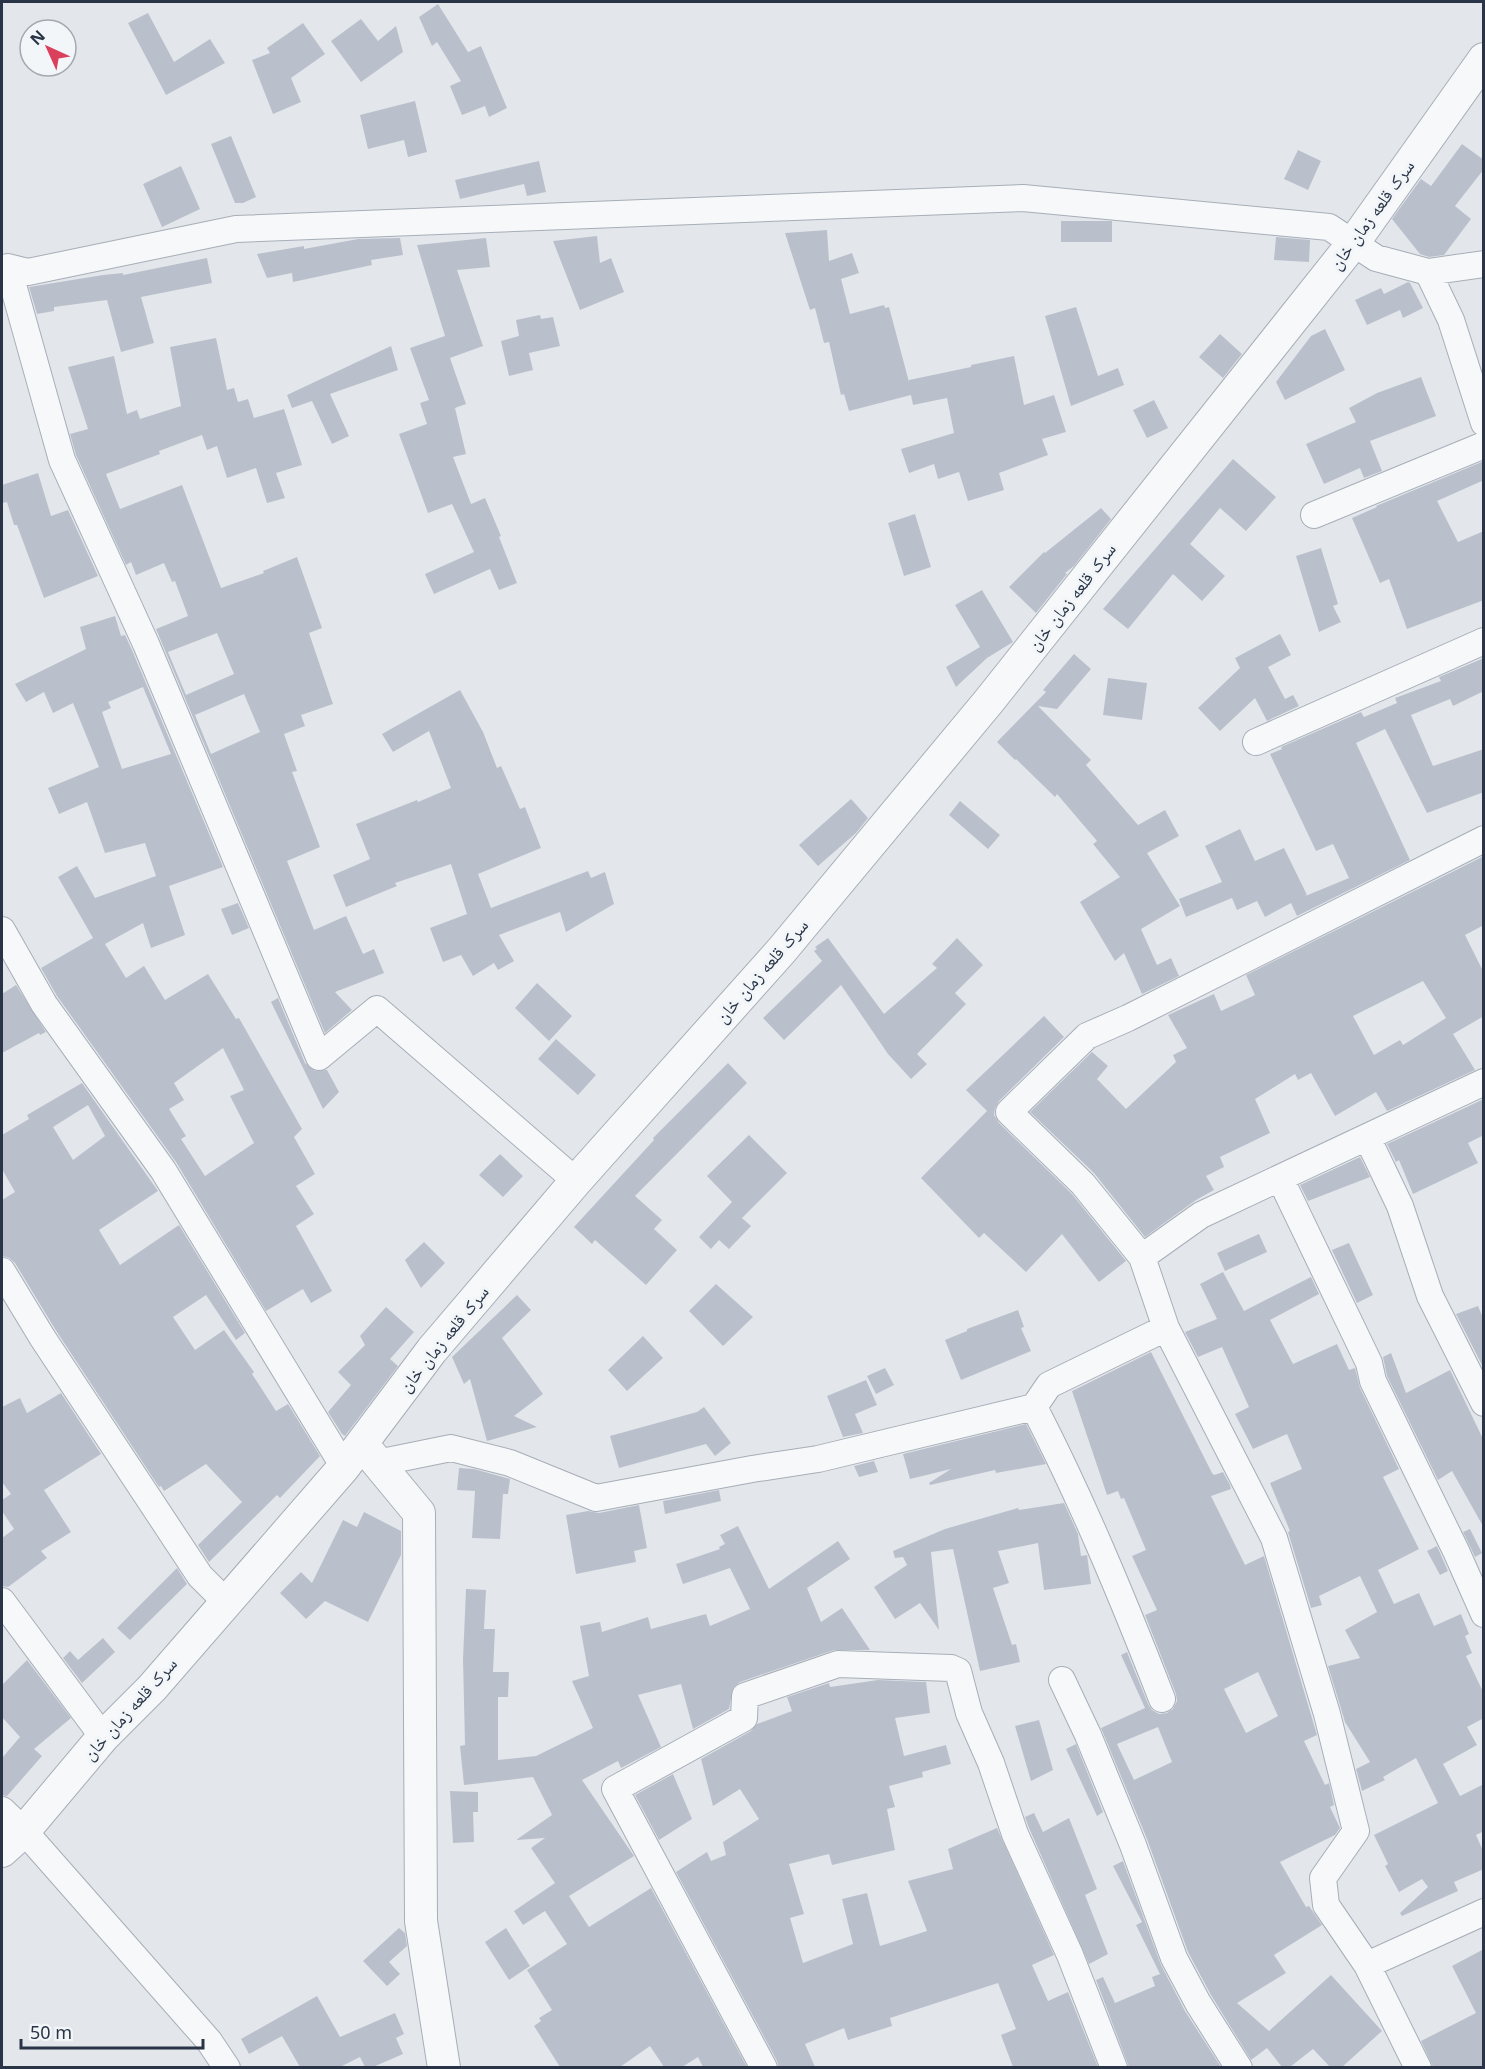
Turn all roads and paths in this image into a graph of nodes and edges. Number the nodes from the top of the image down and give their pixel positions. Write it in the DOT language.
graph roads {
  1 [pos="1484,59"];
  2 [pos="1354,242"];
  3 [pos="1484,264"];
  4 [pos="4,268"];
  5 [pos="1428,272"];
  6 [pos="1484,423"];
  7 [pos="1484,445"];
  8 [pos="1314,515"];
  9 [pos="1484,641"];
  10 [pos="1256,742"];
  11 [pos="1484,839"];
  12 [pos="2,930"];
  13 [pos="1484,1082"];
  14 [pos="1367,1137"];
  15 [pos="1280,1178"];
  16 [pos="576,1180"];
  17 [pos="1142,1257"];
  18 [pos="2,1271"];
  19 [pos="1166,1328"];
  20 [pos="1484,1402"];
  21 [pos="1034,1407"];
  22 [pos="361,1458"];
  23 [pos="2,1601"];
  24 [pos="226,1602"];
  25 [pos="1484,1614"];
  26 [pos="1062,1680"];
  27 [pos="1162,1699"];
  28 [pos="103,1737"];
  29 [pos="2,1810"];
  30 [pos="13,1841"];
  31 [pos="1484,1912"];
  32 [pos="1367,1965"];
  33 [pos="227,2067"];
  34 [pos="444,2067"];
  35 [pos="764,2067"];
  36 [pos="1114,2067"];
  37 [pos="1239,2067"];
  38 [pos="1418,2067"];
  1 -- 2 [label="street, سرک قلعه زمان خان"];
  2 -- 4 [label="street"];
  2 -- 5 [label="street"];
  2 -- 16 [label="street, سرک قلعه زمان خان"];
  3 -- 5 [label="street"];
  4 -- 16 [label="street"];
  5 -- 6 [label="street"];
  7 -- 8 [label="street"];
  9 -- 10 [label="street"];
  11 -- 17 [label="street"];
  12 -- 22 [label="street"];
  13 -- 14 [label="street"];
  14 -- 15 [label="street"];
  14 -- 20 [label="street"];
  15 -- 17 [label="street"];
  15 -- 25 [label="street"];
  16 -- 22 [label="street, سرک قلعه زمان خان"];
  17 -- 19 [label="street"];
  18 -- 24 [label="street"];
  19 -- 21 [label="street"];
  19 -- 32 [label="street"];
  21 -- 22 [label="street"];
  21 -- 27 [label="street"];
  22 -- 24 [label="street, سرک قلعه زمان خان"];
  22 -- 34 [label="street"];
  23 -- 28 [label="street"];
  24 -- 28 [label="street, سرک قلعه زمان خان"];
  26 -- 37 [label="street"];
  28 -- 30 [label="street, سرک قلعه زمان خان"];
  29 -- 30 [label="street"];
  30 -- 33 [label="street"];
  31 -- 32 [label="street"];
  32 -- 38 [label="street"];
  35 -- 36 [label="street"];
}
